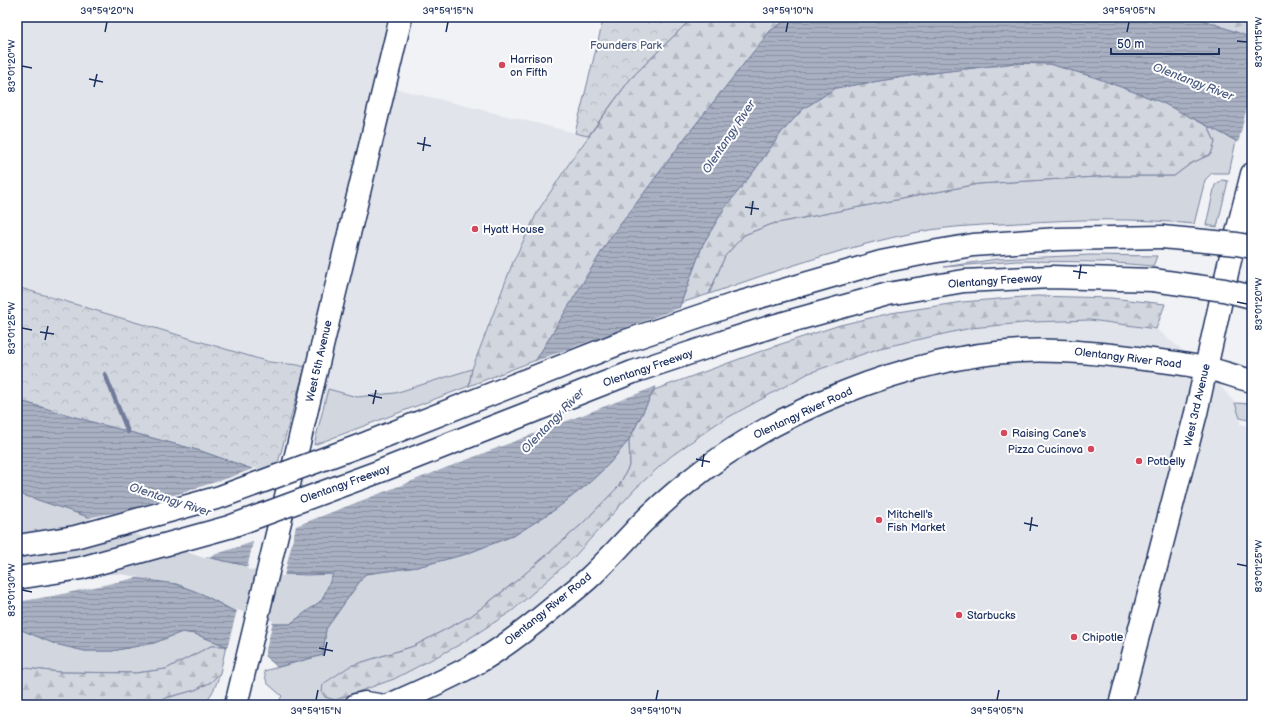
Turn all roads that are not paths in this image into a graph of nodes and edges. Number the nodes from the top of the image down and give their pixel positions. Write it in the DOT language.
graph roads {
  1 [pos="401,17"];
  2 [pos="1252,174"];
  3 [pos="1252,247"];
  4 [pos="1252,297"];
  5 [pos="1205,368"];
  6 [pos="1252,381"];
  7 [pos="17,546"];
  8 [pos="17,578"];
  9 [pos="236,705"];
  10 [pos="356,705"];
  11 [pos="379,705"];
  12 [pos="389,705"];
  13 [pos="1120,705"];
  1 -- 9 [label="main road, West 5th Avenue, bridge"];
  2 -- 5 [label="main road, West 3rd Avenue"];
  3 -- 7 [label="main road, bridge"];
  4 -- 8 [label="main road, Olentangy Freeway, bridge"];
  5 -- 6 [label="main road, Olentangy River Road"];
  5 -- 12 [label="main road, Olentangy River Road"];
  5 -- 13 [label="main road, West 3rd Avenue"];
  10 -- 11 [label="main road"];
}
